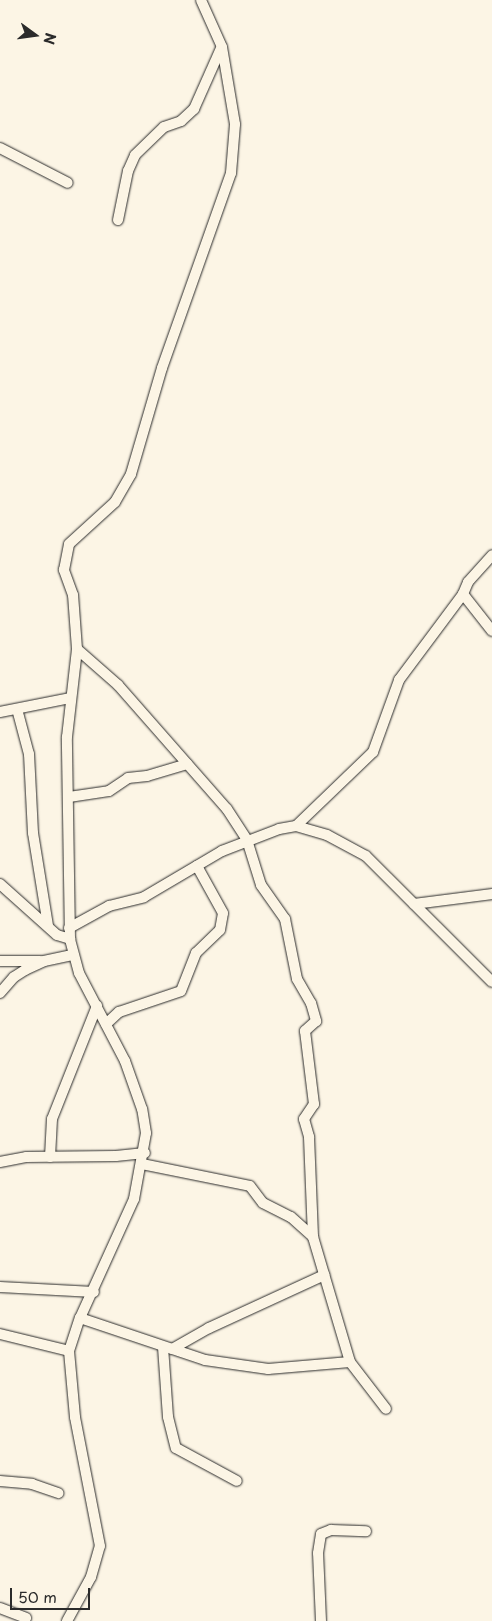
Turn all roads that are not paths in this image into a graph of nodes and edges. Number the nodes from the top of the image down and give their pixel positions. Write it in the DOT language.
graph roads {
  1 [pos="201,0"];
  2 [pos="222,47"];
  3 [pos="0,148"];
  4 [pos="68,183"];
  5 [pos="118,220"];
  6 [pos="492,555"];
  7 [pos="462,594"];
  8 [pos="492,630"];
  9 [pos="77,648"];
  10 [pos="70,698"];
  11 [pos="17,709"];
  12 [pos="0,712"];
  13 [pos="187,764"];
  14 [pos="69,797"];
  15 [pos="296,826"];
  16 [pos="247,840"];
  17 [pos="197,866"];
  18 [pos="0,884"];
  19 [pos="492,894"];
  20 [pos="414,904"];
  21 [pos="48,926"];
  22 [pos="69,928"];
  23 [pos="70,940"];
  24 [pos="73,955"];
  25 [pos="0,961"];
  26 [pos="44,961"];
  27 [pos="492,982"];
  28 [pos="0,993"];
  29 [pos="97,1006"];
  30 [pos="106,1024"];
  31 [pos="145,1153"];
  32 [pos="50,1157"];
  33 [pos="0,1162"];
  34 [pos="142,1164"];
  35 [pos="314,1238"];
  36 [pos="324,1275"];
  37 [pos="0,1287"];
  38 [pos="94,1292"];
  39 [pos="80,1318"];
  40 [pos="0,1334"];
  41 [pos="168,1348"];
  42 [pos="69,1351"];
  43 [pos="350,1362"];
  44 [pos="386,1409"];
  45 [pos="238,1480"];
  46 [pos="0,1481"];
  47 [pos="58,1493"];
  48 [pos="366,1531"];
  49 [pos="0,1608"];
  50 [pos="26,1618"];
  51 [pos="67,1621"];
  52 [pos="321,1621"];
  1 -- 2 [label="street"];
  2 -- 5 [label="street"];
  2 -- 9 [label="street"];
  3 -- 4 [label="street"];
  6 -- 7 [label="street"];
  7 -- 8 [label="street"];
  7 -- 15 [label="street"];
  9 -- 10 [label="street"];
  9 -- 13 [label="street"];
  10 -- 11 [label="street"];
  10 -- 14 [label="street"];
  11 -- 12 [label="street"];
  11 -- 21 [label="street"];
  13 -- 14 [label="street"];
  13 -- 16 [label="street"];
  14 -- 22 [label="street"];
  15 -- 16 [label="street"];
  15 -- 20 [label="street"];
  16 -- 17 [label="street"];
  16 -- 35 [label="street"];
  17 -- 22 [label="street"];
  17 -- 30 [label="street"];
  18 -- 21 [label="street"];
  19 -- 20 [label="street"];
  20 -- 27 [label="street"];
  21 -- 23 [label="street"];
  22 -- 23 [label="street"];
  23 -- 24 [label="street"];
  24 -- 26 [label="street"];
  24 -- 29 [label="street"];
  25 -- 26 [label="street"];
  26 -- 28 [label="street"];
  29 -- 30 [label="street"];
  29 -- 32 [label="street"];
  30 -- 31 [label="street"];
  31 -- 32 [label="street"];
  31 -- 34 [label="street"];
  32 -- 33 [label="street"];
  34 -- 35 [label="street"];
  34 -- 38 [label="street"];
  35 -- 36 [label="street"];
  36 -- 41 [label="street"];
  36 -- 43 [label="street"];
  37 -- 38 [label="street"];
  38 -- 39 [label="street"];
  39 -- 41 [label="street"];
  39 -- 42 [label="street"];
  40 -- 42 [label="street"];
  41 -- 43 [label="street"];
  41 -- 45 [label="street"];
  42 -- 51 [label="street"];
  43 -- 44 [label="street"];
  46 -- 47 [label="street"];
  48 -- 52 [label="street"];
  49 -- 50 [label="street"];
}
